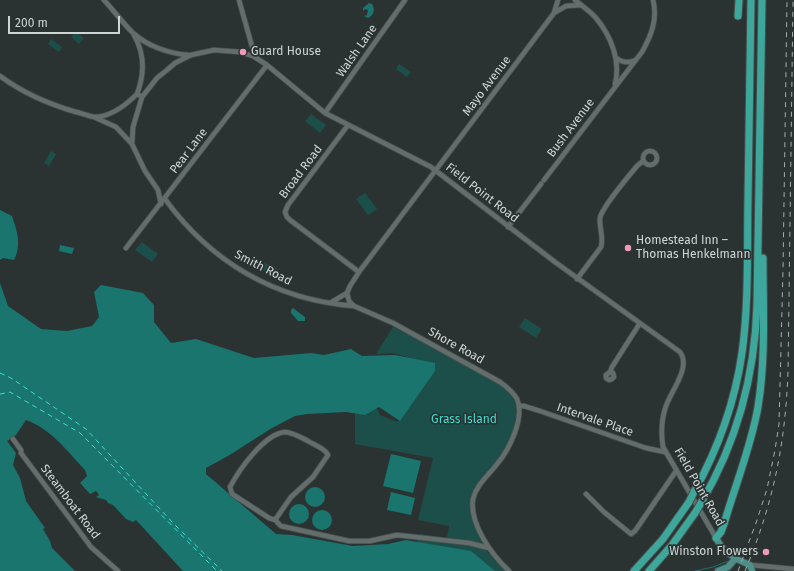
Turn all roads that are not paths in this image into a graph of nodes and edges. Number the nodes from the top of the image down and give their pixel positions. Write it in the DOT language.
graph roads {
  1 [pos="104,0"];
  2 [pos="239,0"];
  3 [pos="405,0"];
  4 [pos="558,0"];
  5 [pos="575,0"];
  6 [pos="653,0"];
  7 [pos="739,0"];
  8 [pos="751,0"];
  9 [pos="762,0"];
  10 [pos="580,5"];
  11 [pos="554,14"];
  12 [pos="738,16"];
  13 [pos="133,33"];
  14 [pos="191,55"];
  15 [pos="253,56"];
  16 [pos="616,58"];
  17 [pos="636,60"];
  18 [pos="267,65"];
  19 [pos="0,76"];
  20 [pos="614,88"];
  21 [pos="136,94"];
  22 [pos="142,97"];
  23 [pos="325,113"];
  24 [pos="94,117"];
  25 [pos="348,125"];
  26 [pos="132,144"];
  27 [pos="644,161"];
  28 [pos="435,170"];
  29 [pos="760,174"];
  30 [pos="164,199"];
  31 [pos="161,204"];
  32 [pos="508,227"];
  33 [pos="743,233"];
  34 [pos="126,248"];
  35 [pos="359,272"];
  36 [pos="577,279"];
  37 [pos="348,293"];
  38 [pos="330,303"];
  39 [pos="354,306"];
  40 [pos="640,323"];
  41 [pos="742,352"];
  42 [pos="610,372"];
  43 [pos="519,406"];
  44 [pos="13,439"];
  45 [pos="665,452"];
  46 [pos="676,471"];
  47 [pos="586,494"];
  48 [pos="275,520"];
  49 [pos="716,538"];
  50 [pos="489,548"];
  51 [pos="736,559"];
  52 [pos="751,568"];
  53 [pos="794,569"];
  54 [pos="118,571"];
  55 [pos="509,571"];
  56 [pos="634,571"];
  57 [pos="650,571"];
  58 [pos="718,571"];
  1 -- 13 [label="street"];
  2 -- 15 [label="street"];
  3 -- 23 [label="street, Walsh Lane"];
  4 -- 11 [label="street, Mayo Avenue"];
  5 -- 10 [label="street"];
  6 -- 17 [label="street, Bush Avenue"];
  7 -- 12 [label="highway"];
  8 -- 41 [label="highway"];
  9 -- 29 [label="highway"];
  10 -- 11 [label="street, Mayo Avenue"];
  10 -- 16 [label="street"];
  11 -- 28 [label="street, Mayo Avenue"];
  13 -- 14 [label="street"];
  13 -- 21 [label="street"];
  14 -- 15 [label="street, Field Point Road"];
  14 -- 22 [label="street, Field Point Road"];
  15 -- 18 [label="street, Field Point Road"];
  16 -- 17 [label="street"];
  16 -- 20 [label="street"];
  17 -- 20 [label="street, Bush Avenue"];
  18 -- 23 [label="street, Field Point Road"];
  18 -- 30 [label="street, Pear Lane"];
  19 -- 24 [label="street"];
  20 -- 32 [label="street, Bush Avenue"];
  21 -- 22 [label="street"];
  21 -- 24 [label="street"];
  22 -- 26 [label="street, Field Point Road"];
  23 -- 25 [label="street, Field Point Road"];
  24 -- 26 [label="street"];
  25 -- 28 [label="street, Field Point Road"];
  25 -- 35 [label="street, Broad Road"];
  26 -- 31 [label="street"];
  27 -- 36 [label="street"];
  28 -- 32 [label="street, Field Point Road"];
  28 -- 35 [label="street"];
  29 -- 49 [label="highway"];
  29 -- 57 [label="highway, bridge"];
  30 -- 31 [label="street, Pear Lane"];
  30 -- 38 [label="street, Smith Road"];
  31 -- 34 [label="street, Pear Lane"];
  32 -- 36 [label="street, Field Point Road"];
  33 -- 41 [label="highway"];
  35 -- 37 [label="street"];
  36 -- 40 [label="street, Field Point Road"];
  37 -- 38 [label="street"];
  37 -- 39 [label="street"];
  38 -- 39 [label="street, Smith Road"];
  39 -- 43 [label="street, Shore Road"];
  40 -- 42 [label="street"];
  40 -- 45 [label="street, Field Point Road"];
  41 -- 56 [label="highway, bridge"];
  43 -- 45 [label="street, Intervale Place"];
  43 -- 50 [label="street"];
  44 -- 54 [label="street, Steamboat Road"];
  45 -- 46 [label="street, Field Point Road"];
  46 -- 47 [label="street"];
  46 -- 49 [label="street, Field Point Road"];
  48 -- 48 [label="street"];
  48 -- 50 [label="street"];
  49 -- 51 [label="main road, Field Point Road"];
  50 -- 55 [label="street"];
  51 -- 52 [label="main road, Field Point Road"];
  51 -- 58 [label="main road"];
  52 -- 53 [label="street"];
}
